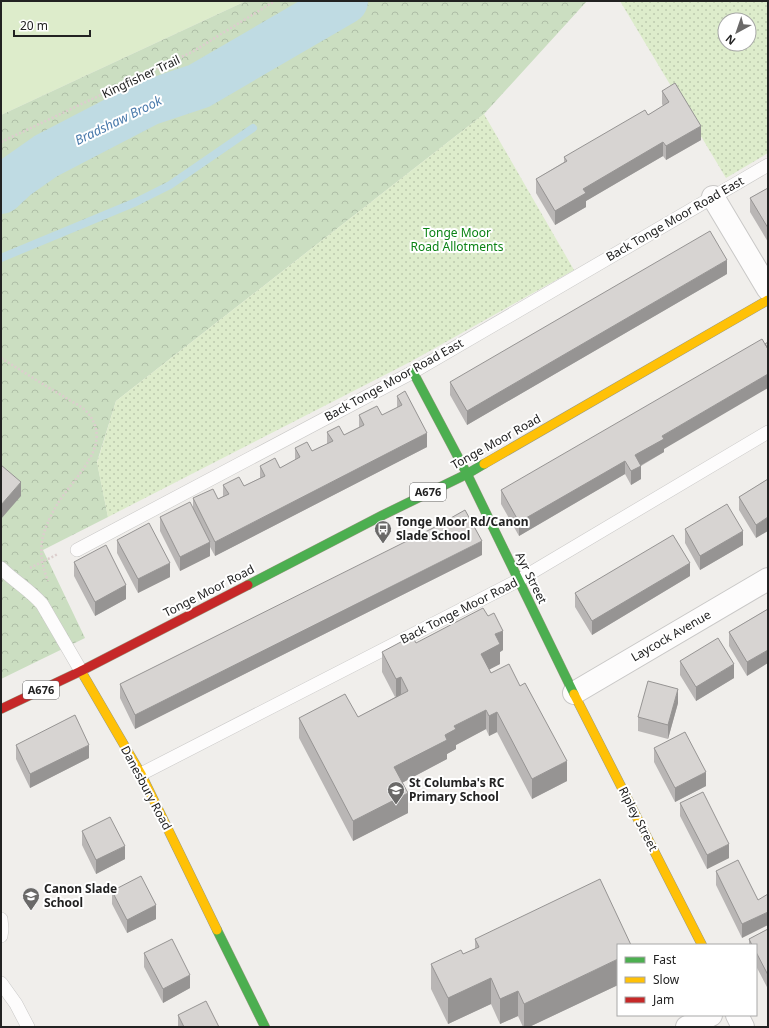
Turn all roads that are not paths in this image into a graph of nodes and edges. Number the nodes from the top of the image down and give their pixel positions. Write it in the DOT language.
graph roads {
  1 [pos="768,165"];
  2 [pos="713,197"];
  3 [pos="768,289"];
  4 [pos="768,300"];
  5 [pos="413,372"];
  6 [pos="768,432"];
  7 [pos="467,474"];
  8 [pos="77,550"];
  9 [pos="1,568"];
  10 [pos="768,579"];
  11 [pos="519,580"];
  12 [pos="81,671"];
  13 [pos="574,693"];
  14 [pos="1,709"];
  15 [pos="141,774"];
  16 [pos="1,919"];
  17 [pos="1,936"];
  18 [pos="701,944"];
  19 [pos="1,983"];
  20 [pos="709,1016"];
  21 [pos="738,1016"];
  22 [pos="28,1027"];
  23 [pos="266,1027"];
  24 [pos="687,1027"];
  25 [pos="743,1027"];
  1 -- 2 [label="lane, Back Tonge Moor Road East"];
  2 -- 3 [label="street"];
  2 -- 5 [label="lane, Back Tonge Moor Road East"];
  4 -- 7 [label="street, Tonge Moor Road / A676"];
  5 -- 7 [label="street, Ayr Street"];
  5 -- 8 [label="lane, Back Tonge Moor Road East"];
  6 -- 11 [label="lane, Back Tonge Moor Road"];
  7 -- 11 [label="street, Ayr Street"];
  7 -- 12 [label="street, Tonge Moor Road / A676"];
  9 -- 12 [label="lane, Danesbury Road"];
  10 -- 13 [label="street, Laycock Avenue"];
  11 -- 13 [label="street, Ayr Street"];
  11 -- 15 [label="lane, Back Tonge Moor Road"];
  12 -- 14 [label="street, A676"];
  12 -- 15 [label="street, Danesbury Road"];
  13 -- 18 [label="street, Ripley Street"];
  15 -- 23 [label="street, Danesbury Road"];
  16 -- 17 [label="lane"];
  19 -- 22 [label="lane"];
  20 -- 24 [label="street"];
  21 -- 25 [label="street"];
}
